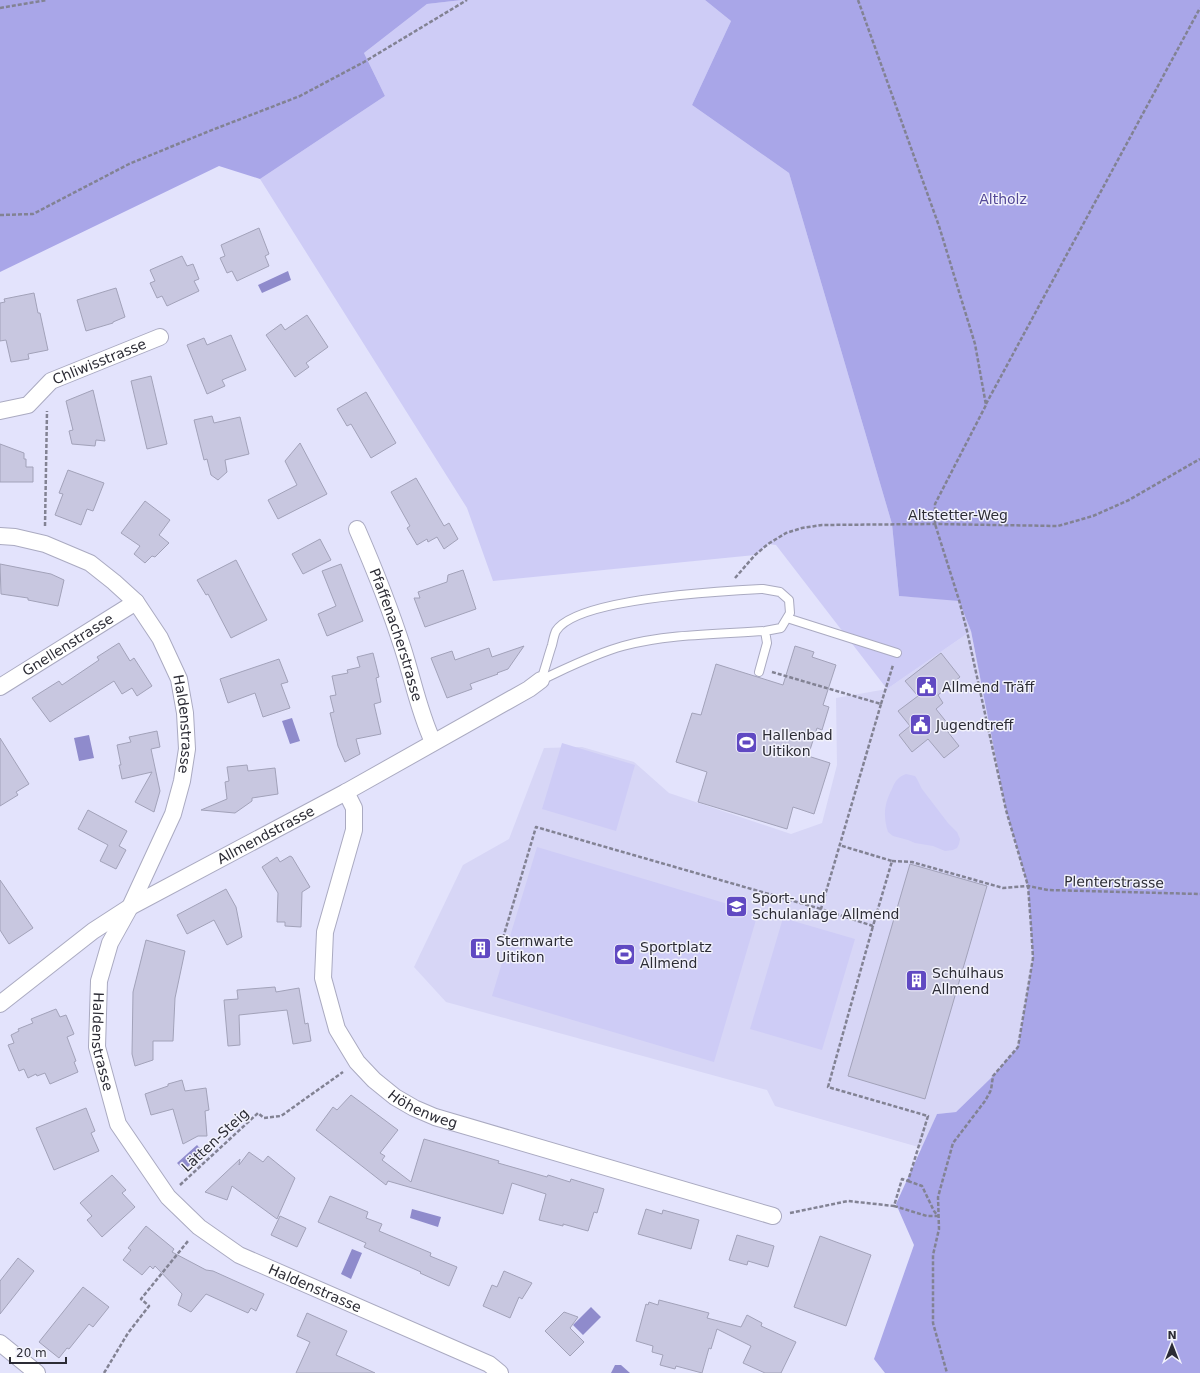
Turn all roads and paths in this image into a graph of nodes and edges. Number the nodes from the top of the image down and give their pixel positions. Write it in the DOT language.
graph roads {
  1 [pos="47,0"];
  2 [pos="467,0"];
  3 [pos="858,0"];
  4 [pos="0,8"];
  5 [pos="1200,8"];
  6 [pos="0,215"];
  7 [pos="160,337"];
  8 [pos="47,385"];
  9 [pos="986,405"];
  10 [pos="0,411"];
  11 [pos="1200,459"];
  12 [pos="934,524"];
  13 [pos="357,529"];
  14 [pos="0,536"];
  15 [pos="45,544"];
  16 [pos="727,591"];
  17 [pos="136,602"];
  18 [pos="787,618"];
  19 [pos="765,631"];
  20 [pos="897,653"];
  21 [pos="759,670"];
  22 [pos="541,680"];
  23 [pos="0,687"];
  24 [pos="881,704"];
  25 [pos="433,742"];
  26 [pos="346,792"];
  27 [pos="839,845"];
  28 [pos="892,861"];
  29 [pos="1028,886"];
  30 [pos="1200,894"];
  31 [pos="130,907"];
  32 [pos="821,909"];
  33 [pos="873,926"];
  34 [pos="503,938"];
  35 [pos="0,1004"];
  36 [pos="357,1062"];
  37 [pos="908,1181"];
  38 [pos="168,1197"];
  39 [pos="894,1206"];
  40 [pos="773,1216"];
  41 [pos="938,1216"];
  42 [pos="199,1227"];
  43 [pos="0,1343"];
  44 [pos="37,1373"];
  45 [pos="104,1373"];
  46 [pos="500,1373"];
  47 [pos="947,1373"];
  1 -- 4 [label="path"];
  2 -- 6 [label="path"];
  3 -- 9 [label="path"];
  5 -- 9 [label="path"];
  7 -- 8 [label="street, Chliwisstrasse"];
  8 -- 10 [label="street, Chliwisstrasse"];
  8 -- 15 [label="path"];
  9 -- 12 [label="path"];
  11 -- 12 [label="path, Altstetter-Weg"];
  12 -- 16 [label="path, Altstetter-Weg"];
  12 -- 29 [label="path"];
  13 -- 25 [label="street, Pfaffenacherstrasse"];
  14 -- 15 [label="street, Haldenstrasse"];
  15 -- 17 [label="street, Haldenstrasse"];
  16 -- 18 [label="lane"];
  16 -- 22 [label="lane"];
  17 -- 23 [label="street, Gnellenstrasse"];
  17 -- 31 [label="street, Haldenstrasse"];
  18 -- 19 [label="lane"];
  18 -- 20 [label="lane"];
  19 -- 21 [label="lane"];
  19 -- 22 [label="lane"];
  20 -- 24 [label="path"];
  21 -- 24 [label="path"];
  22 -- 25 [label="street, Allmendstrasse"];
  24 -- 27 [label="path"];
  25 -- 26 [label="street, Allmendstrasse"];
  26 -- 31 [label="street, Allmendstrasse"];
  26 -- 36 [label="street, Höhenweg"];
  27 -- 28 [label="path, Plenterstrasse"];
  27 -- 32 [label="path"];
  28 -- 29 [label="path, Plenterstrasse"];
  28 -- 33 [label="path"];
  29 -- 30 [label="path, Plenterstrasse"];
  29 -- 41 [label="path"];
  31 -- 35 [label="street, Allmendstrasse"];
  31 -- 38 [label="street, Haldenstrasse"];
  32 -- 33 [label="path"];
  32 -- 34 [label="path"];
  33 -- 37 [label="path"];
  36 -- 38 [label="path, Lätten-Steig"];
  36 -- 40 [label="street, Höhenweg"];
  37 -- 39 [label="path"];
  37 -- 41 [label="path"];
  38 -- 42 [label="street, Haldenstrasse"];
  39 -- 40 [label="path"];
  39 -- 41 [label="path"];
  41 -- 47 [label="path"];
  42 -- 45 [label="path"];
  42 -- 46 [label="street, Haldenstrasse"];
  43 -- 44 [label="street"];
}
